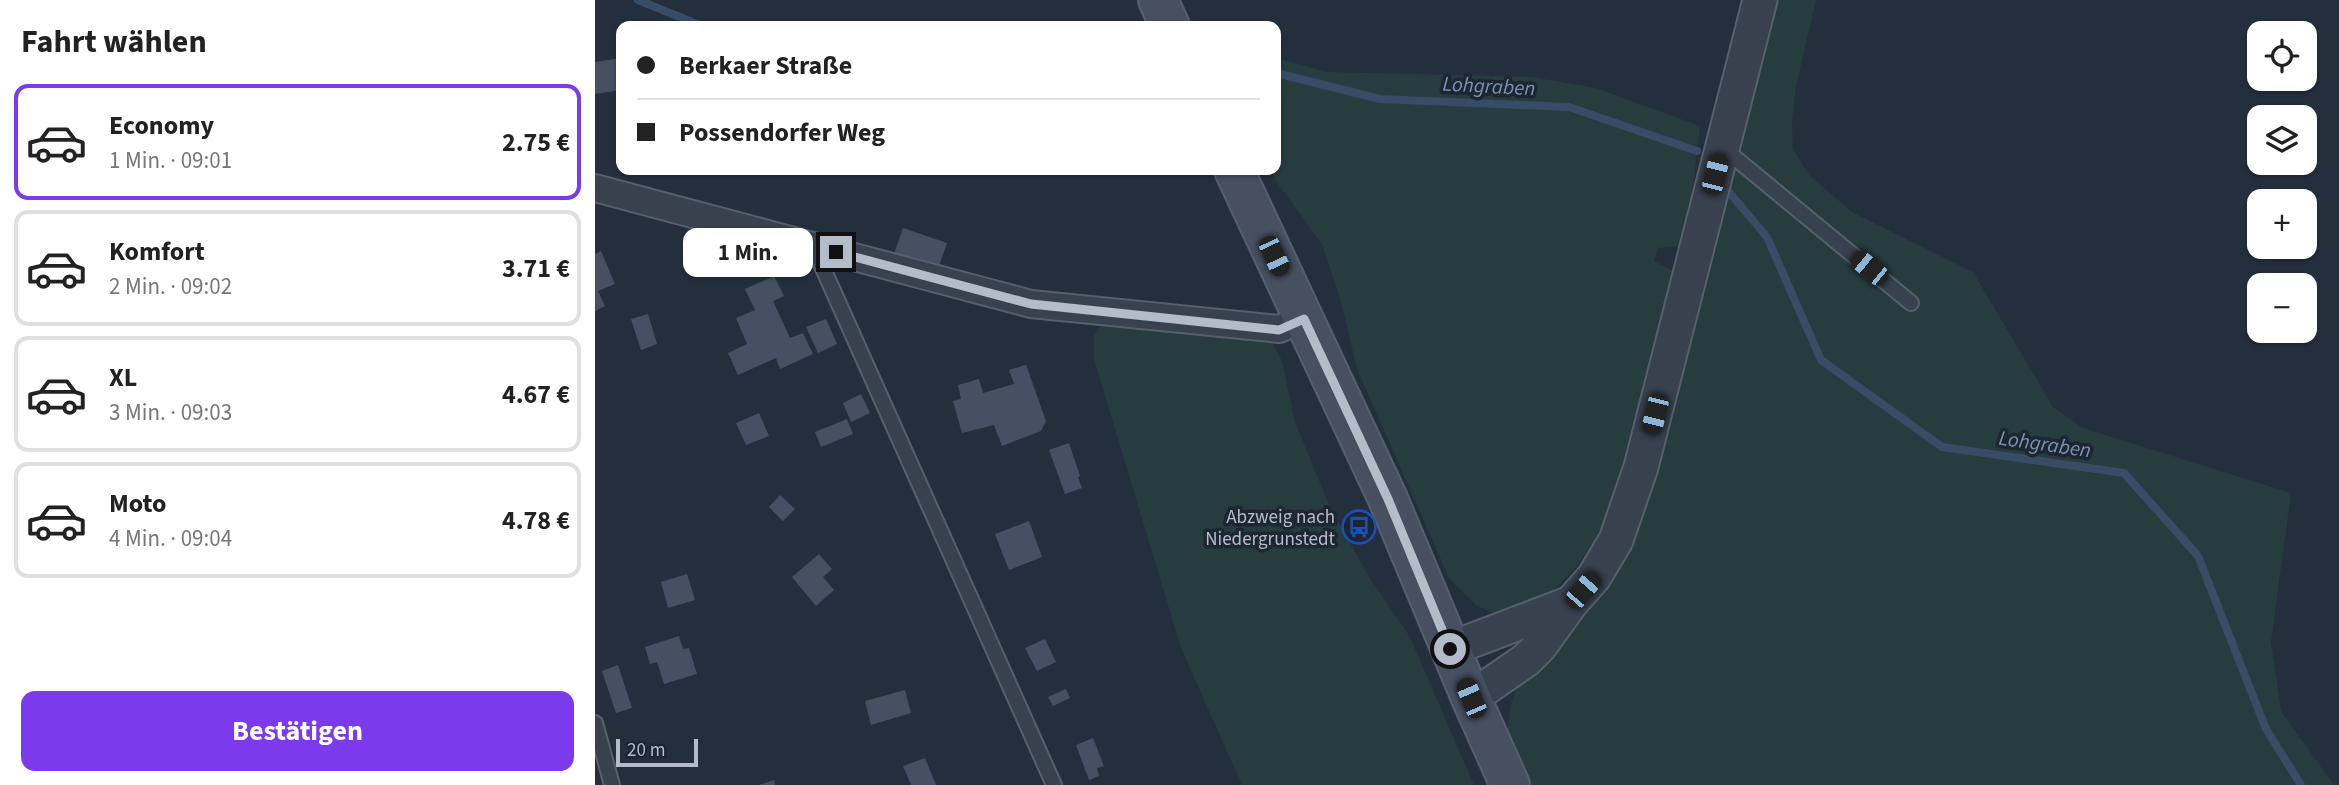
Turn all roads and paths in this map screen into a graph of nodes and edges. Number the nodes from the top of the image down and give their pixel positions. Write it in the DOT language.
graph roads {
  1 [pos="1158,0"];
  2 [pos="1760,0"];
  3 [pos="1168,21"];
  4 [pos="1722,147"];
  5 [pos="1236,175"];
  6 [pos="595,188"];
  7 [pos="813,246"];
  8 [pos="1911,303"];
  9 [pos="1304,319"];
  10 [pos="1571,603"];
  11 [pos="1450,649"];
  12 [pos="1471,698"];
  13 [pos="595,723"];
  14 [pos="612,785"];
  15 [pos="1054,785"];
  16 [pos="1510,785"];
  1 -- 3 [label="main road"];
  2 -- 4 [label="street"];
  4 -- 8 [label="lane"];
  4 -- 10 [label="street"];
  5 -- 9 [label="main road"];
  6 -- 7 [label="street"];
  7 -- 9 [label="street"];
  7 -- 15 [label="lane"];
  9 -- 11 [label="main road"];
  10 -- 11 [label="street"];
  10 -- 12 [label="street"];
  11 -- 12 [label="main road"];
  12 -- 16 [label="main road"];
  13 -- 14 [label="lane"];
}
